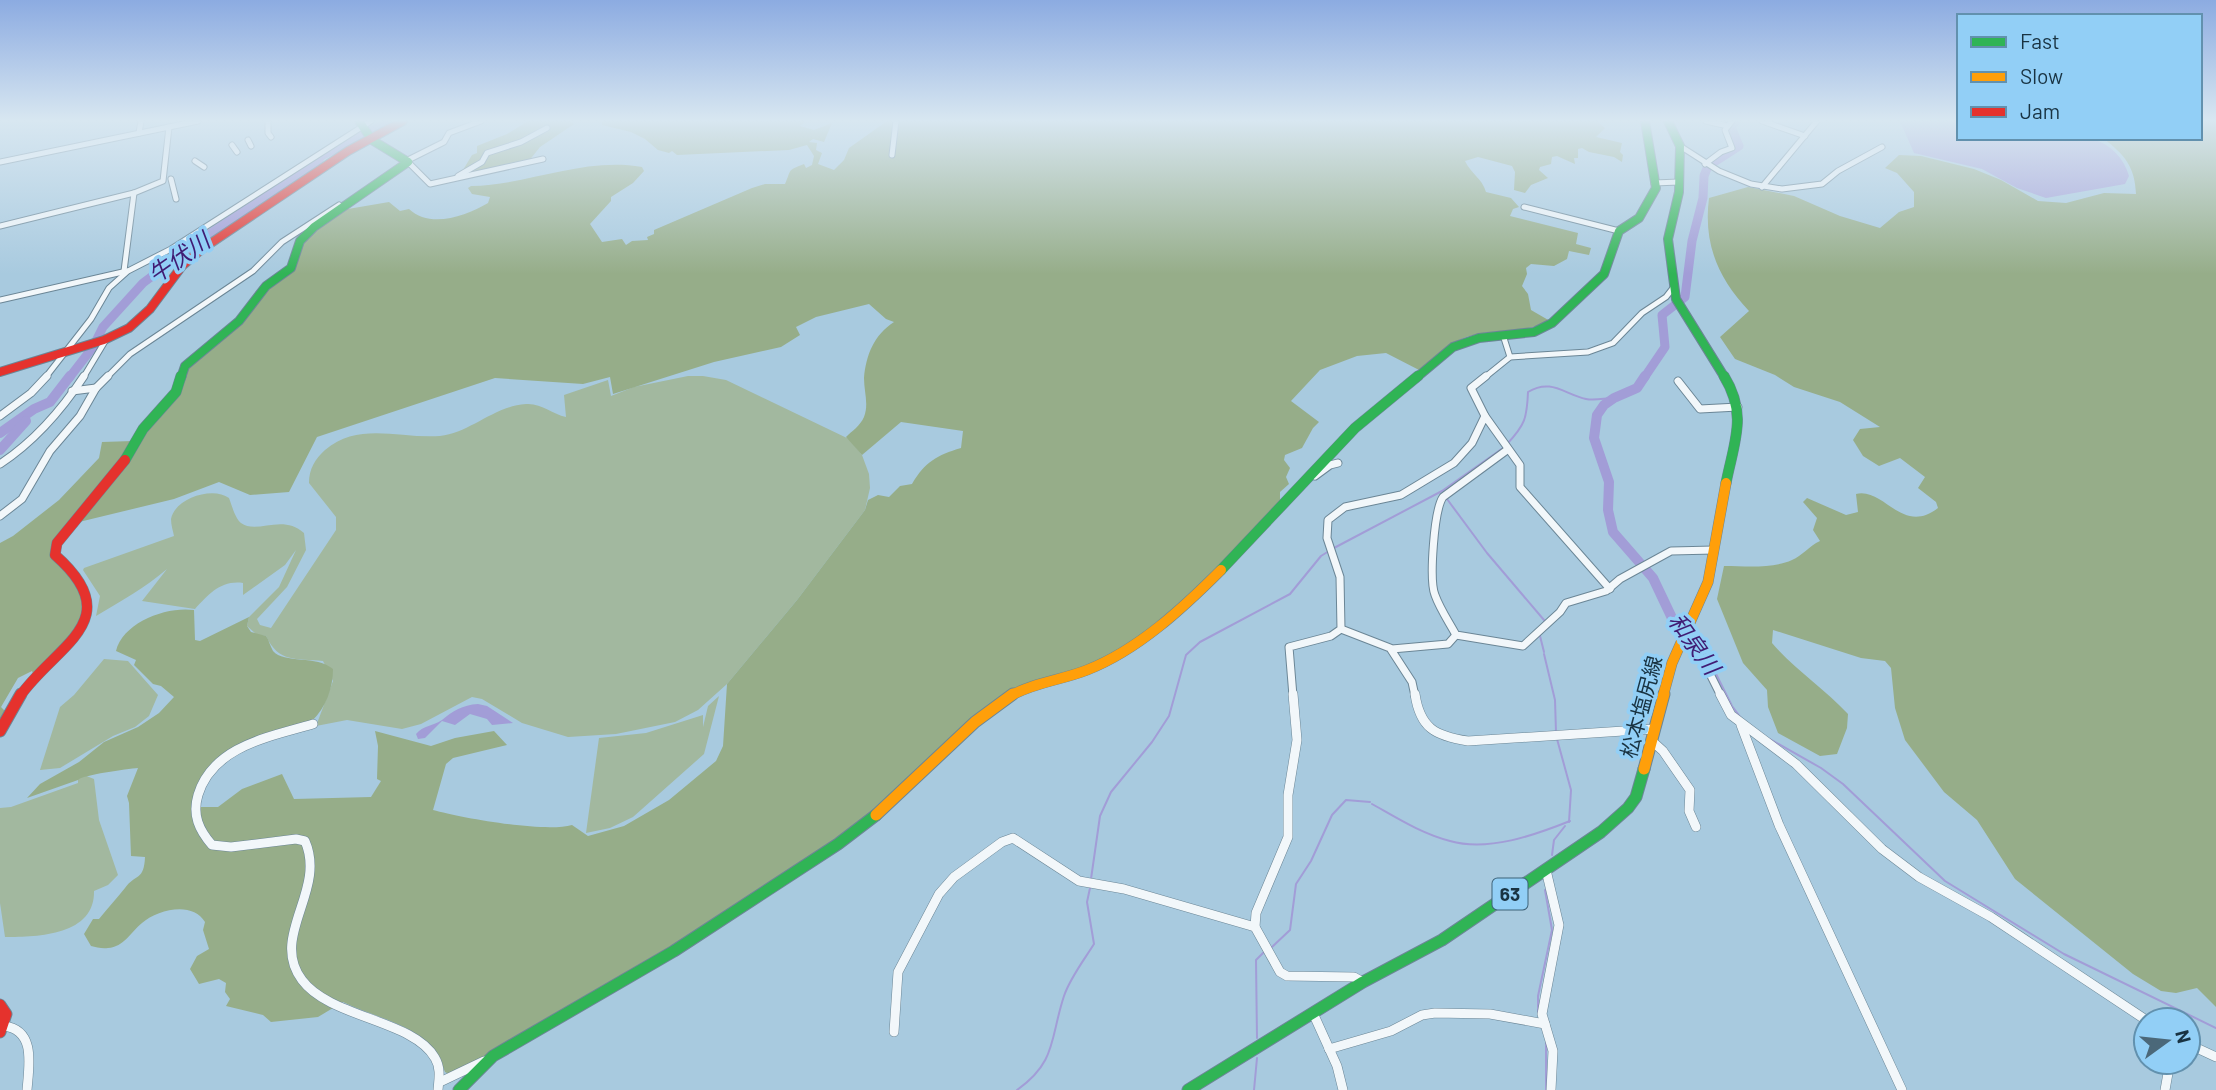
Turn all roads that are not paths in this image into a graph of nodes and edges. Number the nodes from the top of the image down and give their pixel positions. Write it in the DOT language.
graph roads {
  1 [pos="164,172"];
  2 [pos="289,172"];
  3 [pos="318,172"];
  4 [pos="393,172"];
  5 [pos="417,172"];
  6 [pos="466,172"];
  7 [pos="482,172"];
  8 [pos="1651,172"];
  9 [pos="1679,172"];
  10 [pos="1721,172"];
  11 [pos="1775,172"];
  12 [pos="1837,172"];
  13 [pos="457,177"];
  14 [pos="171,179"];
  15 [pos="1679,182"];
  16 [pos="1654,183"];
  17 [pos="1762,187"];
  18 [pos="134,193"];
  19 [pos="362,194"];
  20 [pos="176,199"];
  21 [pos="1524,207"];
  22 [pos="0,226"];
  23 [pos="1619,231"];
  24 [pos="126,271"];
  25 [pos="248,274"];
  26 [pos="1673,288"];
  27 [pos="235,289"];
  28 [pos="0,300"];
  29 [pos="1503,335"];
  30 [pos="105,339"];
  31 [pos="70,350"];
  32 [pos="1510,357"];
  33 [pos="0,372"];
  34 [pos="1681,383"];
  35 [pos="96,388"];
  36 [pos="72,391"];
  37 [pos="1738,407"];
  38 [pos="0,416"];
  39 [pos="1485,416"];
  40 [pos="1505,447"];
  41 [pos="1338,463"];
  42 [pos="0,464"];
  43 [pos="1308,477"];
  44 [pos="0,516"];
  45 [pos="1714,550"];
  46 [pos="1610,589"];
  47 [pos="1341,629"];
  48 [pos="1686,634"];
  49 [pos="1456,635"];
  50 [pos="1392,649"];
  51 [pos="313,724"];
  52 [pos="1741,724"];
  53 [pos="1655,729"];
  54 [pos="0,731"];
  55 [pos="1652,741"];
  56 [pos="1696,827"];
  57 [pos="1546,870"];
  58 [pos="1255,927"];
  59 [pos="1363,982"];
  60 [pos="0,1005"];
  61 [pos="2132,1011"];
  62 [pos="1312,1012"];
  63 [pos="1545,1024"];
  64 [pos="2,1029"];
  65 [pos="894,1032"];
  66 [pos="1329,1049"];
  67 [pos="493,1056"];
  68 [pos="438,1088"];
  69 [pos="27,1090"];
  70 [pos="459,1090"];
  71 [pos="1188,1090"];
  72 [pos="1343,1090"];
  73 [pos="1551,1090"];
  74 [pos="1902,1090"];
  1 -- 18 [label="street"];
  2 -- 24 [label="street"];
  3 -- 30 [label="street"];
  4 -- 19 [label="street"];
  5 -- 13 [label="street"];
  6 -- 13 [label="street"];
  7 -- 13 [label="street"];
  8 -- 16 [label="street"];
  9 -- 15 [label="street, 松本塩尻線 / 63"];
  10 -- 17 [label="street"];
  11 -- 17 [label="street"];
  12 -- 17 [label="street"];
  14 -- 20 [label="street"];
  15 -- 16 [label="street"];
  15 -- 26 [label="street, 松本塩尻線 / 63"];
  16 -- 23 [label="street"];
  18 -- 22 [label="street"];
  18 -- 24 [label="street"];
  19 -- 25 [label="street"];
  19 -- 54 [label="street"];
  21 -- 23 [label="street"];
  23 -- 29 [label="street"];
  24 -- 28 [label="street"];
  24 -- 31 [label="street"];
  25 -- 27 [label="street"];
  25 -- 35 [label="street"];
  26 -- 32 [label="street"];
  26 -- 37 [label="street, 松本塩尻線 / 63"];
  29 -- 32 [label="street"];
  29 -- 43 [label="street"];
  30 -- 31 [label="street"];
  30 -- 36 [label="street"];
  31 -- 33 [label="street"];
  31 -- 38 [label="street"];
  32 -- 39 [label="street"];
  34 -- 37 [label="street"];
  35 -- 36 [label="street"];
  35 -- 44 [label="street"];
  36 -- 42 [label="street"];
  37 -- 45 [label="street, 松本塩尻線 / 63"];
  39 -- 40 [label="street"];
  39 -- 47 [label="street"];
  40 -- 46 [label="street"];
  40 -- 49 [label="street"];
  41 -- 43 [label="street"];
  43 -- 67 [label="street"];
  45 -- 46 [label="street"];
  45 -- 48 [label="street, 松本塩尻線 / 63"];
  46 -- 49 [label="street"];
  47 -- 50 [label="street"];
  47 -- 58 [label="street"];
  48 -- 52 [label="street"];
  48 -- 53 [label="street, 松本塩尻線 / 63"];
  49 -- 50 [label="street"];
  50 -- 53 [label="street"];
  51 -- 68 [label="street"];
  52 -- 61 [label="street"];
  52 -- 74 [label="street"];
  53 -- 55 [label="street, 松本塩尻線 / 63"];
  55 -- 56 [label="street"];
  55 -- 57 [label="street, 松本塩尻線 / 63"];
  57 -- 59 [label="street, 松本塩尻線 / 63"];
  57 -- 63 [label="street"];
  58 -- 59 [label="street"];
  58 -- 65 [label="street"];
  59 -- 62 [label="street, 松本塩尻線 / 63"];
  60 -- 64 [label="street"];
  62 -- 66 [label="street"];
  62 -- 71 [label="street, 松本塩尻線 / 63"];
  63 -- 66 [label="street"];
  63 -- 73 [label="street"];
  64 -- 69 [label="street"];
  66 -- 72 [label="street"];
  67 -- 68 [label="street"];
  67 -- 70 [label="street"];
}
